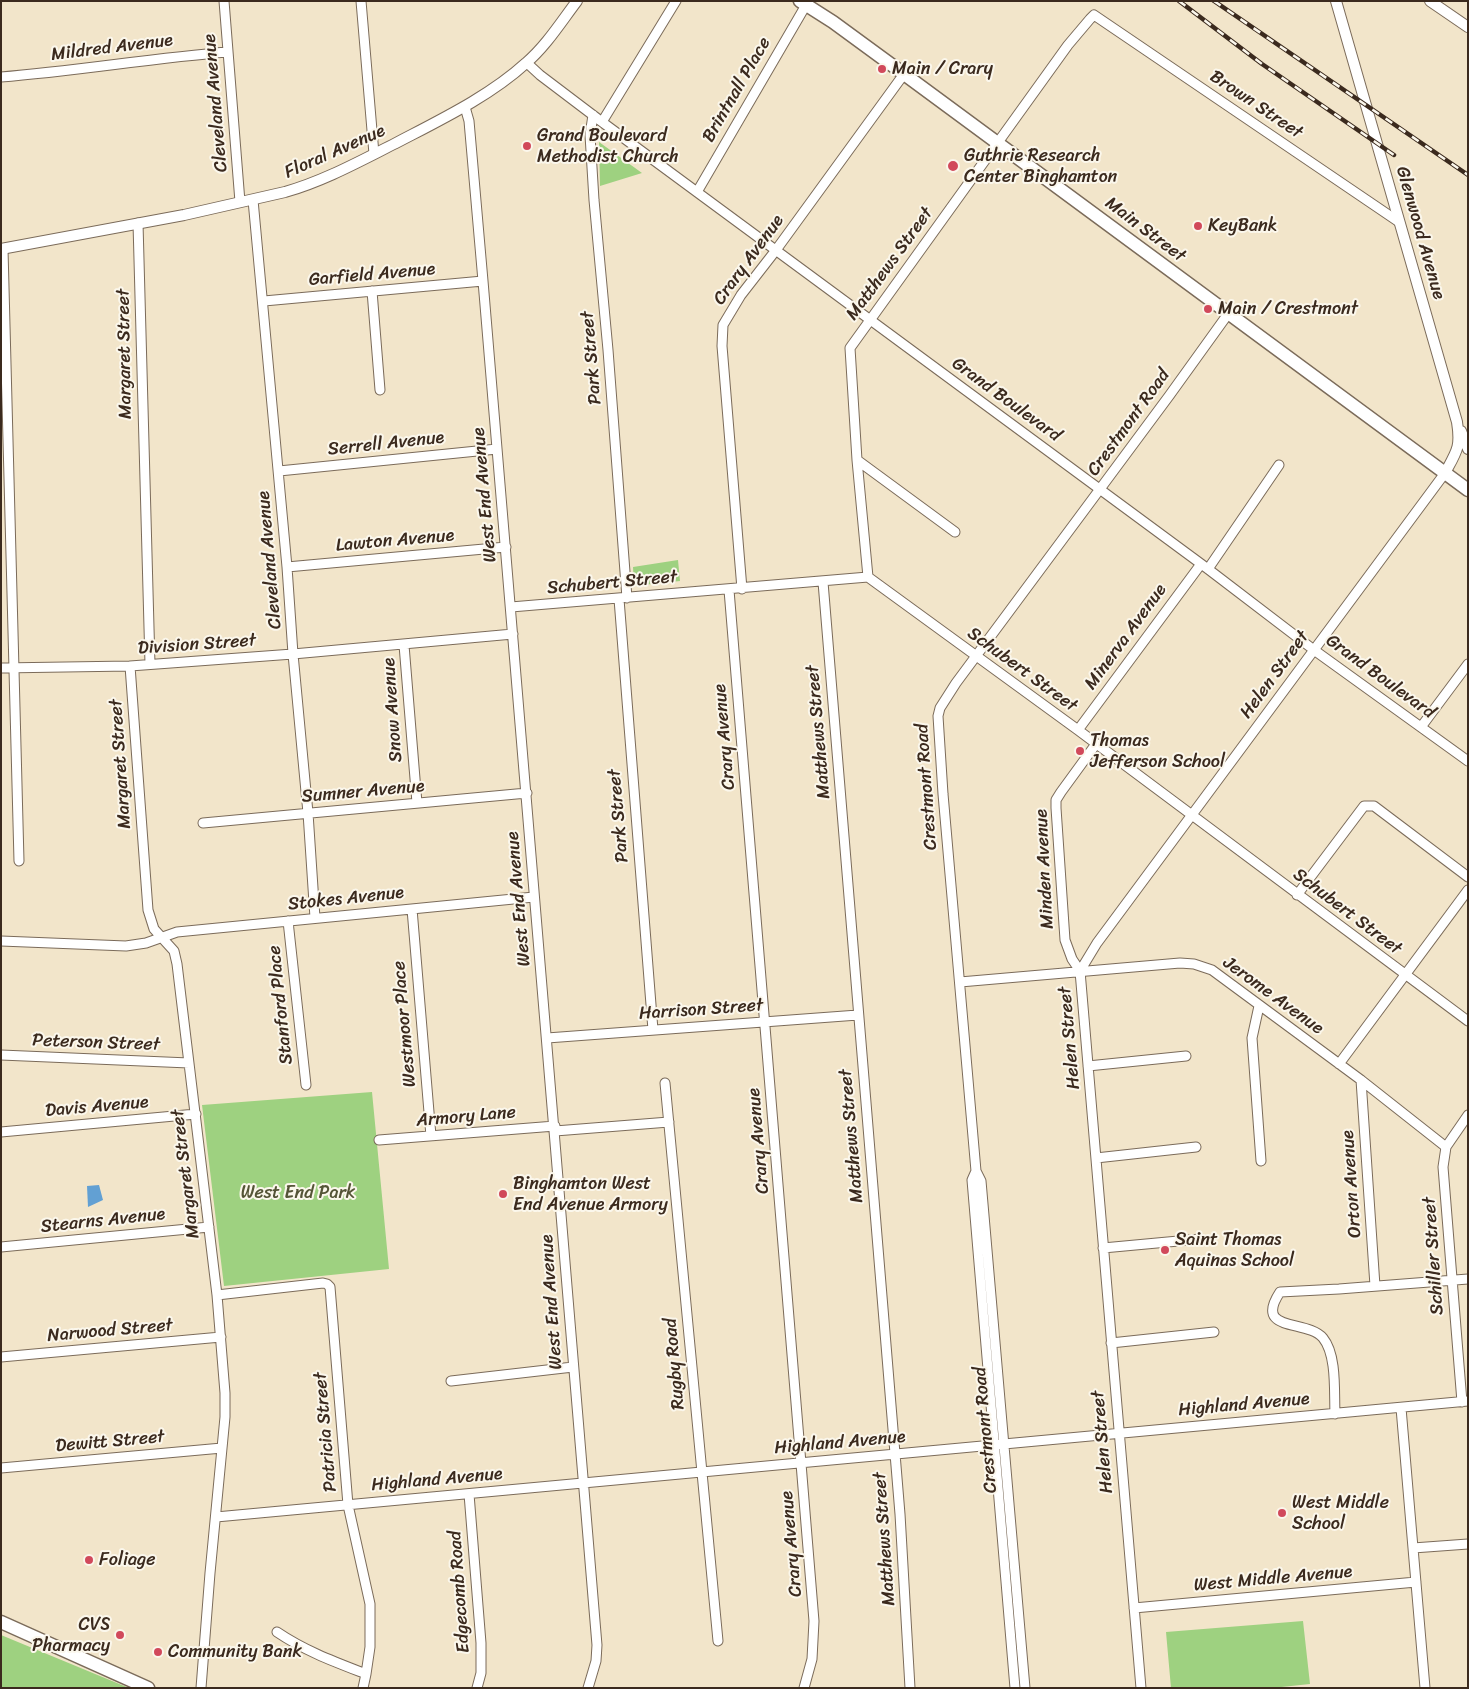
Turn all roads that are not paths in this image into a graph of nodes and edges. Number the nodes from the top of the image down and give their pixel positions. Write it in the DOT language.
graph roads {
  1 [pos="224,1"];
  2 [pos="361,1"];
  3 [pos="577,1"];
  4 [pos="676,1"];
  5 [pos="1336,1"];
  6 [pos="1430,1"];
  7 [pos="803,3"];
  8 [pos="1094,16"];
  9 [pos="1468,27"];
  10 [pos="228,52"];
  11 [pos="527,63"];
  12 [pos="904,74"];
  13 [pos="1,77"];
  14 [pos="465,106"];
  15 [pos="593,115"];
  16 [pos="602,122"];
  17 [pos="998,144"];
  18 [pos="374,154"];
  19 [pos="697,192"];
  20 [pos="253,200"];
  21 [pos="240,202"];
  22 [pos="1399,222"];
  23 [pos="138,223"];
  24 [pos="2,249"];
  25 [pos="776,250"];
  26 [pos="483,281"];
  27 [pos="372,291"];
  28 [pos="264,301"];
  29 [pos="1228,314"];
  30 [pos="870,320"];
  31 [pos="380,390"];
  32 [pos="1457,422"];
  33 [pos="497,449"];
  34 [pos="1468,449"];
  35 [pos="857,460"];
  36 [pos="1279,465"];
  37 [pos="278,471"];
  38 [pos="1445,472"];
  39 [pos="1100,490"];
  40 [pos="1468,490"];
  41 [pos="955,532"];
  42 [pos="506,547"];
  43 [pos="1204,566"];
  44 [pos="287,567"];
  45 [pos="868,577"];
  46 [pos="823,582"];
  47 [pos="742,589"];
  48 [pos="729,590"];
  49 [pos="623,598"];
  50 [pos="511,607"];
  51 [pos="513,634"];
  52 [pos="404,645"];
  53 [pos="1314,650"];
  54 [pos="293,654"];
  55 [pos="976,657"];
  56 [pos="150,664"];
  57 [pos="1468,664"];
  58 [pos="130,666"];
  59 [pos="14,667"];
  60 [pos="1,668"];
  61 [pos="1421,727"];
  62 [pos="1078,730"];
  63 [pos="1096,744"];
  64 [pos="1468,762"];
  65 [pos="527,793"];
  66 [pos="416,803"];
  67 [pos="308,813"];
  68 [pos="1192,815"];
  69 [pos="203,823"];
  70 [pos="19,861"];
  71 [pos="1468,877"];
  72 [pos="1468,890"];
  73 [pos="1298,895"];
  74 [pos="534,897"];
  75 [pos="412,909"];
  76 [pos="315,918"];
  77 [pos="288,921"];
  78 [pos="161,937"];
  79 [pos="1,941"];
  80 [pos="1080,971"];
  81 [pos="1404,975"];
  82 [pos="960,982"];
  83 [pos="1259,1006"];
  84 [pos="858,1014"];
  85 [pos="1468,1021"];
  86 [pos="765,1022"];
  87 [pos="653,1030"];
  88 [pos="547,1038"];
  89 [pos="1,1055"];
  90 [pos="1186,1056"];
  91 [pos="189,1063"];
  92 [pos="1339,1064"];
  93 [pos="1088,1066"];
  94 [pos="1360,1080"];
  95 [pos="665,1084"];
  96 [pos="306,1085"];
  97 [pos="196,1114"];
  98 [pos="1468,1115"];
  99 [pos="669,1122"];
  100 [pos="555,1128"];
  101 [pos="1,1132"];
  102 [pos="431,1136"];
  103 [pos="380,1140"];
  104 [pos="1196,1146"];
  105 [pos="1446,1147"];
  106 [pos="1096,1158"];
  107 [pos="1261,1162"];
  108 [pos="976,1171"];
  109 [pos="209,1227"];
  110 [pos="1200,1239"];
  111 [pos="1,1247"];
  112 [pos="1103,1248"];
  113 [pos="1468,1279"];
  114 [pos="1451,1280"];
  115 [pos="1375,1286"];
  116 [pos="217,1295"];
  117 [pos="1214,1332"];
  118 [pos="221,1336"];
  119 [pos="1112,1344"];
  120 [pos="1,1357"];
  121 [pos="573,1367"];
  122 [pos="451,1381"];
  123 [pos="1465,1402"];
  124 [pos="1401,1408"];
  125 [pos="1335,1414"];
  126 [pos="1118,1433"];
  127 [pos="1004,1444"];
  128 [pos="994,1445"];
  129 [pos="222,1448"];
  130 [pos="895,1454"];
  131 [pos="801,1463"];
  132 [pos="1,1468"];
  133 [pos="701,1472"];
  134 [pos="583,1483"];
  135 [pos="469,1494"];
  136 [pos="348,1505"];
  137 [pos="216,1517"];
  138 [pos="1468,1544"];
  139 [pos="1413,1548"];
  140 [pos="1016,1578"];
  141 [pos="1005,1579"];
  142 [pos="1416,1582"];
  143 [pos="1134,1608"];
  144 [pos="1,1622"];
  145 [pos="277,1632"];
  146 [pos="718,1641"];
  147 [pos="366,1674"];
  148 [pos="148,1688"];
  149 [pos="201,1688"];
  150 [pos="363,1688"];
  151 [pos="477,1688"];
  152 [pos="588,1688"];
  153 [pos="804,1688"];
  154 [pos="910,1688"];
  155 [pos="1015,1688"];
  156 [pos="1025,1688"];
  157 [pos="1141,1688"];
  158 [pos="1425,1688"];
  1 -- 10 [label="street, Cleveland Avenue"];
  2 -- 18 [label="street"];
  3 -- 11 [label="street, Floral Avenue"];
  4 -- 16 [label="street"];
  5 -- 22 [label="street, Glenwood Avenue"];
  6 -- 9 [label="street"];
  7 -- 12 [label="main road, Main Street"];
  7 -- 19 [label="street, Brintnall Place"];
  8 -- 17 [label="street, Matthews Street"];
  8 -- 22 [label="street, Brown Street"];
  10 -- 13 [label="street, Mildred Avenue"];
  10 -- 21 [label="street, Cleveland Avenue"];
  11 -- 14 [label="street, Floral Avenue"];
  11 -- 15 [label="street, Grand Boulevard"];
  12 -- 17 [label="main road, Main Street"];
  12 -- 25 [label="street, Crary Avenue"];
  14 -- 18 [label="street, Floral Avenue"];
  14 -- 26 [label="street, West End Avenue"];
  15 -- 16 [label="street, Grand Boulevard"];
  15 -- 49 [label="street, Park Street"];
  16 -- 19 [label="street, Grand Boulevard"];
  17 -- 29 [label="main road, Main Street"];
  17 -- 30 [label="street, Matthews Street"];
  18 -- 20 [label="street, Floral Avenue"];
  19 -- 25 [label="street, Grand Boulevard"];
  20 -- 21 [label="street, Floral Avenue"];
  20 -- 28 [label="street, Cleveland Avenue"];
  21 -- 23 [label="street, Floral Avenue"];
  22 -- 32 [label="street, Glenwood Avenue"];
  23 -- 24 [label="street, Floral Avenue"];
  23 -- 56 [label="street, Margaret Street"];
  24 -- 59 [label="street"];
  25 -- 30 [label="street, Grand Boulevard"];
  25 -- 47 [label="street, Crary Avenue"];
  26 -- 27 [label="street, Garfield Avenue"];
  26 -- 33 [label="street, West End Avenue"];
  27 -- 28 [label="street, Garfield Avenue"];
  27 -- 31 [label="street"];
  28 -- 37 [label="street, Cleveland Avenue"];
  29 -- 38 [label="main road, Main Street"];
  29 -- 39 [label="street, Crestmont Road"];
  30 -- 35 [label="street, Matthews Street"];
  30 -- 39 [label="street, Grand Boulevard"];
  32 -- 34 [label="street"];
  32 -- 38 [label="street, Glenwood Avenue"];
  33 -- 37 [label="street, Serrell Avenue"];
  33 -- 42 [label="street, West End Avenue"];
  35 -- 41 [label="street"];
  35 -- 45 [label="street, Matthews Street"];
  36 -- 43 [label="street, Minerva Avenue"];
  37 -- 44 [label="street, Cleveland Avenue"];
  38 -- 40 [label="main road, Main Street"];
  38 -- 53 [label="street, Helen Street"];
  39 -- 43 [label="street, Grand Boulevard"];
  39 -- 55 [label="street, Crestmont Road"];
  42 -- 44 [label="street, Lawton Avenue"];
  42 -- 50 [label="street, West End Avenue"];
  43 -- 53 [label="street, Grand Boulevard"];
  43 -- 62 [label="street, Minerva Avenue"];
  44 -- 54 [label="street, Cleveland Avenue"];
  45 -- 46 [label="street, Schubert Street"];
  45 -- 55 [label="street, Schubert Street"];
  46 -- 47 [label="street, Schubert Street"];
  46 -- 84 [label="street, Matthews Street"];
  47 -- 48 [label="street, Schubert Street"];
  48 -- 49 [label="street, Schubert Street"];
  48 -- 86 [label="street, Crary Avenue"];
  49 -- 50 [label="street, Schubert Street"];
  49 -- 87 [label="street, Park Street"];
  50 -- 51 [label="street, West End Avenue"];
  51 -- 52 [label="street, Division Street"];
  51 -- 65 [label="street, West End Avenue"];
  52 -- 54 [label="street, Division Street"];
  52 -- 66 [label="street, Snow Avenue"];
  53 -- 61 [label="street, Grand Boulevard"];
  53 -- 68 [label="street, Helen Street"];
  54 -- 56 [label="street, Division Street"];
  54 -- 67 [label="street, Cleveland Avenue"];
  55 -- 62 [label="street, Schubert Street"];
  55 -- 82 [label="street, Crestmont Road"];
  56 -- 58 [label="street, Division Street"];
  57 -- 61 [label="street"];
  58 -- 59 [label="street, Division Street"];
  58 -- 78 [label="street, Margaret Street"];
  59 -- 60 [label="street, Division Street"];
  59 -- 70 [label="street"];
  61 -- 64 [label="street, Grand Boulevard"];
  62 -- 63 [label="street, Schubert Street"];
  63 -- 68 [label="street, Schubert Street"];
  63 -- 80 [label="street, Minden Avenue"];
  65 -- 66 [label="street, Sumner Avenue"];
  65 -- 74 [label="street, West End Avenue"];
  66 -- 67 [label="street, Sumner Avenue"];
  67 -- 69 [label="street, Sumner Avenue"];
  67 -- 76 [label="street, Cleveland Avenue"];
  68 -- 73 [label="street, Schubert Street"];
  68 -- 80 [label="street, Helen Street"];
  71 -- 73 [label="street"];
  72 -- 81 [label="street"];
  73 -- 81 [label="street, Schubert Street"];
  74 -- 75 [label="street, Stokes Avenue"];
  74 -- 88 [label="street, West End Avenue"];
  75 -- 76 [label="street, Stokes Avenue"];
  75 -- 102 [label="street, Westmoor Place"];
  76 -- 77 [label="street, Stokes Avenue"];
  77 -- 78 [label="street, Stokes Avenue"];
  77 -- 96 [label="street, Stanford Place"];
  78 -- 79 [label="street, Stokes Avenue"];
  78 -- 91 [label="street, Margaret Street"];
  80 -- 82 [label="street, Jerome Avenue"];
  80 -- 83 [label="street, Jerome Avenue"];
  80 -- 93 [label="street, Helen Street"];
  81 -- 85 [label="street, Schubert Street"];
  81 -- 92 [label="street"];
  82 -- 108 [label="street, Crestmont Road"];
  83 -- 92 [label="street, Jerome Avenue"];
  83 -- 107 [label="street"];
  84 -- 86 [label="street, Harrison Street"];
  84 -- 130 [label="street, Matthews Street"];
  86 -- 87 [label="street, Harrison Street"];
  86 -- 131 [label="street, Crary Avenue"];
  87 -- 88 [label="street, Harrison Street"];
  88 -- 100 [label="street, West End Avenue"];
  89 -- 91 [label="street, Peterson Street"];
  90 -- 93 [label="street"];
  91 -- 97 [label="street, Margaret Street"];
  92 -- 94 [label="street, Jerome Avenue"];
  93 -- 106 [label="street, Helen Street"];
  94 -- 105 [label="street, Jerome Avenue"];
  94 -- 115 [label="street, Orton Avenue"];
  95 -- 99 [label="street, Rugby Road"];
  97 -- 101 [label="street, Davis Avenue"];
  97 -- 109 [label="street, Margaret Street"];
  98 -- 105 [label="street, Schiller Street"];
  99 -- 100 [label="street, Armory Lane"];
  99 -- 133 [label="street, Rugby Road"];
  100 -- 102 [label="street, Armory Lane"];
  100 -- 121 [label="street, West End Avenue"];
  102 -- 103 [label="street, Armory Lane"];
  104 -- 106 [label="street"];
  105 -- 114 [label="street, Schiller Street"];
  106 -- 112 [label="street, Helen Street"];
  108 -- 127 [label="street, Crestmont Road"];
  108 -- 128 [label="street, Crestmont Road"];
  109 -- 111 [label="street, Stearns Avenue"];
  109 -- 116 [label="street, Margaret Street"];
  110 -- 112 [label="street"];
  112 -- 119 [label="street, Helen Street"];
  113 -- 114 [label="street"];
  114 -- 115 [label="street"];
  114 -- 123 [label="street, Schiller Street"];
  115 -- 125 [label="street"];
  116 -- 118 [label="street, Margaret Street"];
  116 -- 136 [label="street, Patricia Street"];
  117 -- 119 [label="street"];
  118 -- 120 [label="street, Narwood Street"];
  118 -- 129 [label="street, Margaret Street"];
  119 -- 126 [label="street, Helen Street"];
  121 -- 122 [label="street"];
  121 -- 134 [label="street, West End Avenue"];
  123 -- 124 [label="street, Highland Avenue"];
  124 -- 125 [label="street, Highland Avenue"];
  124 -- 139 [label="street"];
  125 -- 126 [label="street, Highland Avenue"];
  126 -- 127 [label="street, Highland Avenue"];
  126 -- 143 [label="street, Helen Street"];
  127 -- 128 [label="street, Highland Avenue"];
  127 -- 140 [label="street, Crestmont Road"];
  128 -- 130 [label="street, Highland Avenue"];
  128 -- 141 [label="street, Crestmont Road"];
  129 -- 132 [label="street, Dewitt Street"];
  129 -- 137 [label="street, Margaret Street"];
  130 -- 131 [label="street, Highland Avenue"];
  130 -- 154 [label="street, Matthews Street"];
  131 -- 133 [label="street, Highland Avenue"];
  131 -- 153 [label="street, Crary Avenue"];
  133 -- 134 [label="street, Highland Avenue"];
  133 -- 146 [label="street, Rugby Road"];
  134 -- 135 [label="street, Highland Avenue"];
  134 -- 152 [label="street, West End Avenue"];
  135 -- 136 [label="street, Highland Avenue"];
  135 -- 151 [label="street, Edgecomb Road"];
  136 -- 137 [label="street, Highland Avenue"];
  136 -- 147 [label="street, Patricia Street"];
  137 -- 149 [label="street, Margaret Street"];
  138 -- 139 [label="street"];
  139 -- 142 [label="street"];
  140 -- 141 [label="street"];
  140 -- 156 [label="street, Crestmont Road"];
  141 -- 155 [label="street, Crestmont Road"];
  142 -- 143 [label="street, West Middle Avenue"];
  142 -- 158 [label="street"];
  143 -- 157 [label="street, Helen Street"];
  144 -- 148 [label="main road"];
  145 -- 147 [label="street"];
  147 -- 150 [label="street, Patricia Street"];
}
